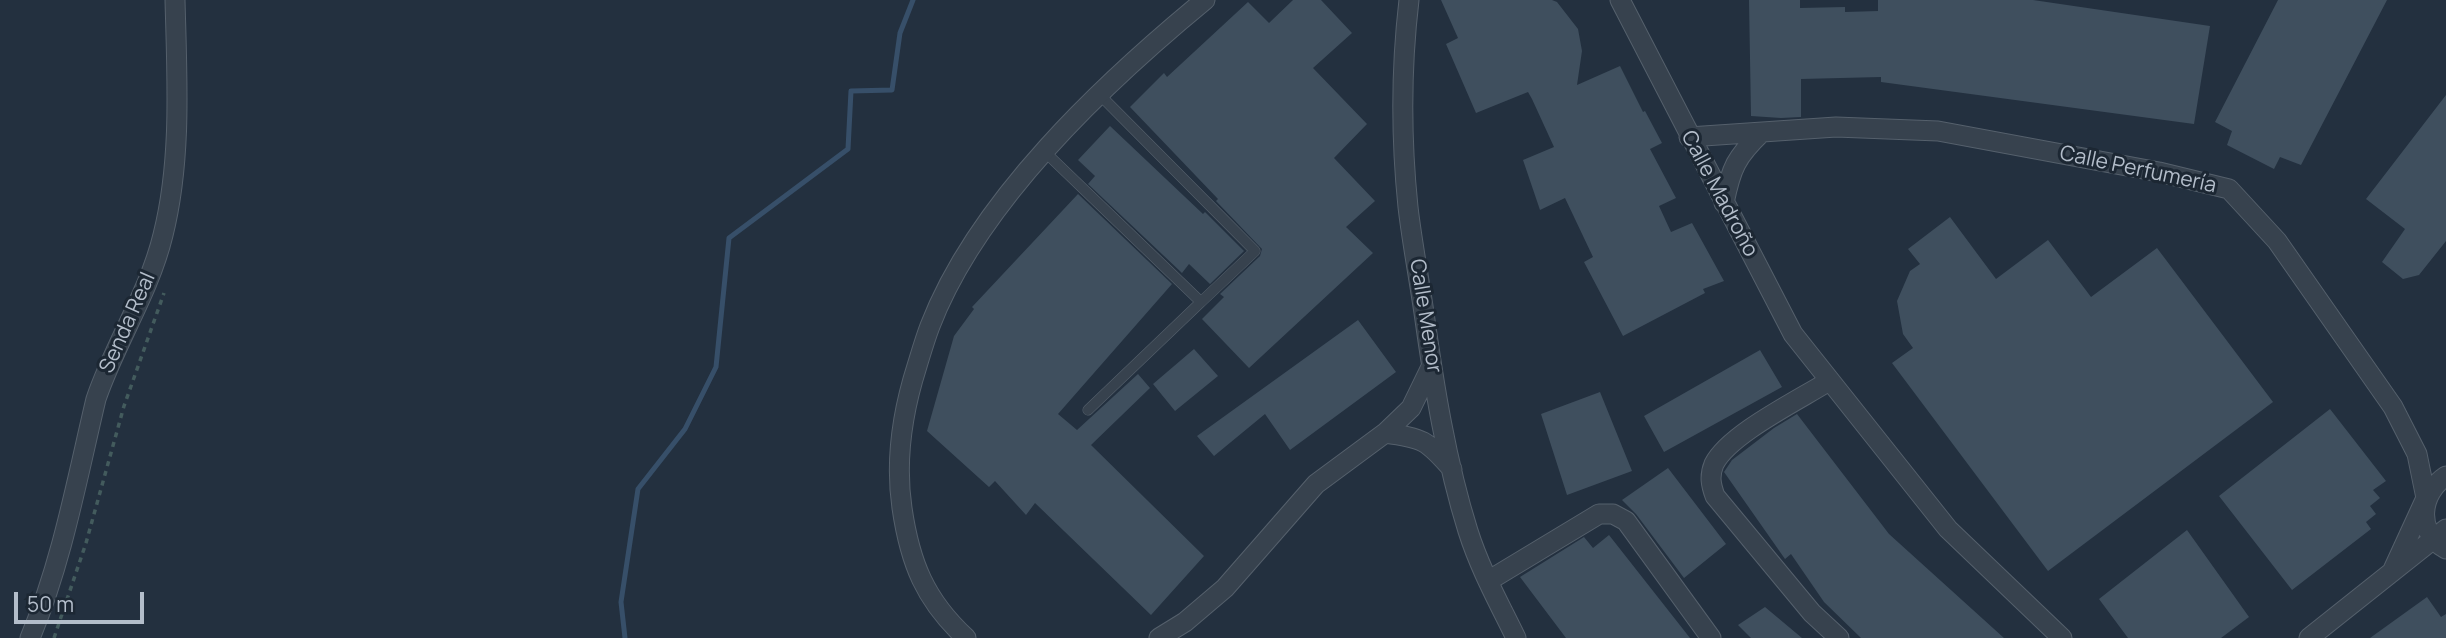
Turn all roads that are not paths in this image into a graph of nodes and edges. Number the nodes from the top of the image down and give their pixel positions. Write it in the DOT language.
graph roads {
  1 [pos="175,0"];
  2 [pos="1205,0"];
  3 [pos="1397,0"];
  4 [pos="1409,0"];
  5 [pos="1619,0"];
  6 [pos="1404,43"];
  7 [pos="1099,94"];
  8 [pos="1762,132"];
  9 [pos="1689,137"];
  10 [pos="1045,152"];
  11 [pos="1724,203"];
  12 [pos="1201,302"];
  13 [pos="1431,367"];
  14 [pos="1829,381"];
  15 [pos="1088,410"];
  16 [pos="1385,433"];
  17 [pos="1452,469"];
  18 [pos="2446,476"];
  19 [pos="2426,498"];
  20 [pos="2443,542"];
  21 [pos="2392,572"];
  22 [pos="1488,581"];
  23 [pos="30,638"];
  24 [pos="966,638"];
  25 [pos="1159,638"];
  26 [pos="1516,638"];
  27 [pos="1711,638"];
  28 [pos="1839,638"];
  29 [pos="2061,638"];
  30 [pos="2309,638"];
  1 -- 23 [label="street, Senda Real"];
  2 -- 7 [label="street"];
  3 -- 6 [label="street, Calle Menor"];
  4 -- 6 [label="street, Calle Menor"];
  5 -- 9 [label="street, Calle Madroño"];
  6 -- 13 [label="street, Calle Menor"];
  7 -- 10 [label="street"];
  7 -- 12 [label="lane"];
  8 -- 9 [label="street, Calle Perfumería"];
  8 -- 11 [label="street"];
  8 -- 19 [label="street, Calle Perfumería"];
  9 -- 11 [label="street, Calle Madroño"];
  10 -- 12 [label="lane"];
  10 -- 24 [label="street"];
  11 -- 14 [label="street, Calle Madroño"];
  12 -- 15 [label="lane"];
  13 -- 16 [label="street"];
  13 -- 17 [label="street, Calle Menor"];
  14 -- 28 [label="street"];
  14 -- 29 [label="street, Calle Madroño"];
  16 -- 17 [label="street"];
  16 -- 25 [label="street"];
  17 -- 22 [label="street, Calle Menor"];
  18 -- 19 [label="street"];
  19 -- 20 [label="street, Calle Perfumería"];
  19 -- 21 [label="street"];
  20 -- 21 [label="street"];
  21 -- 30 [label="street"];
  22 -- 26 [label="street, Calle Menor"];
  22 -- 27 [label="street"];
}
